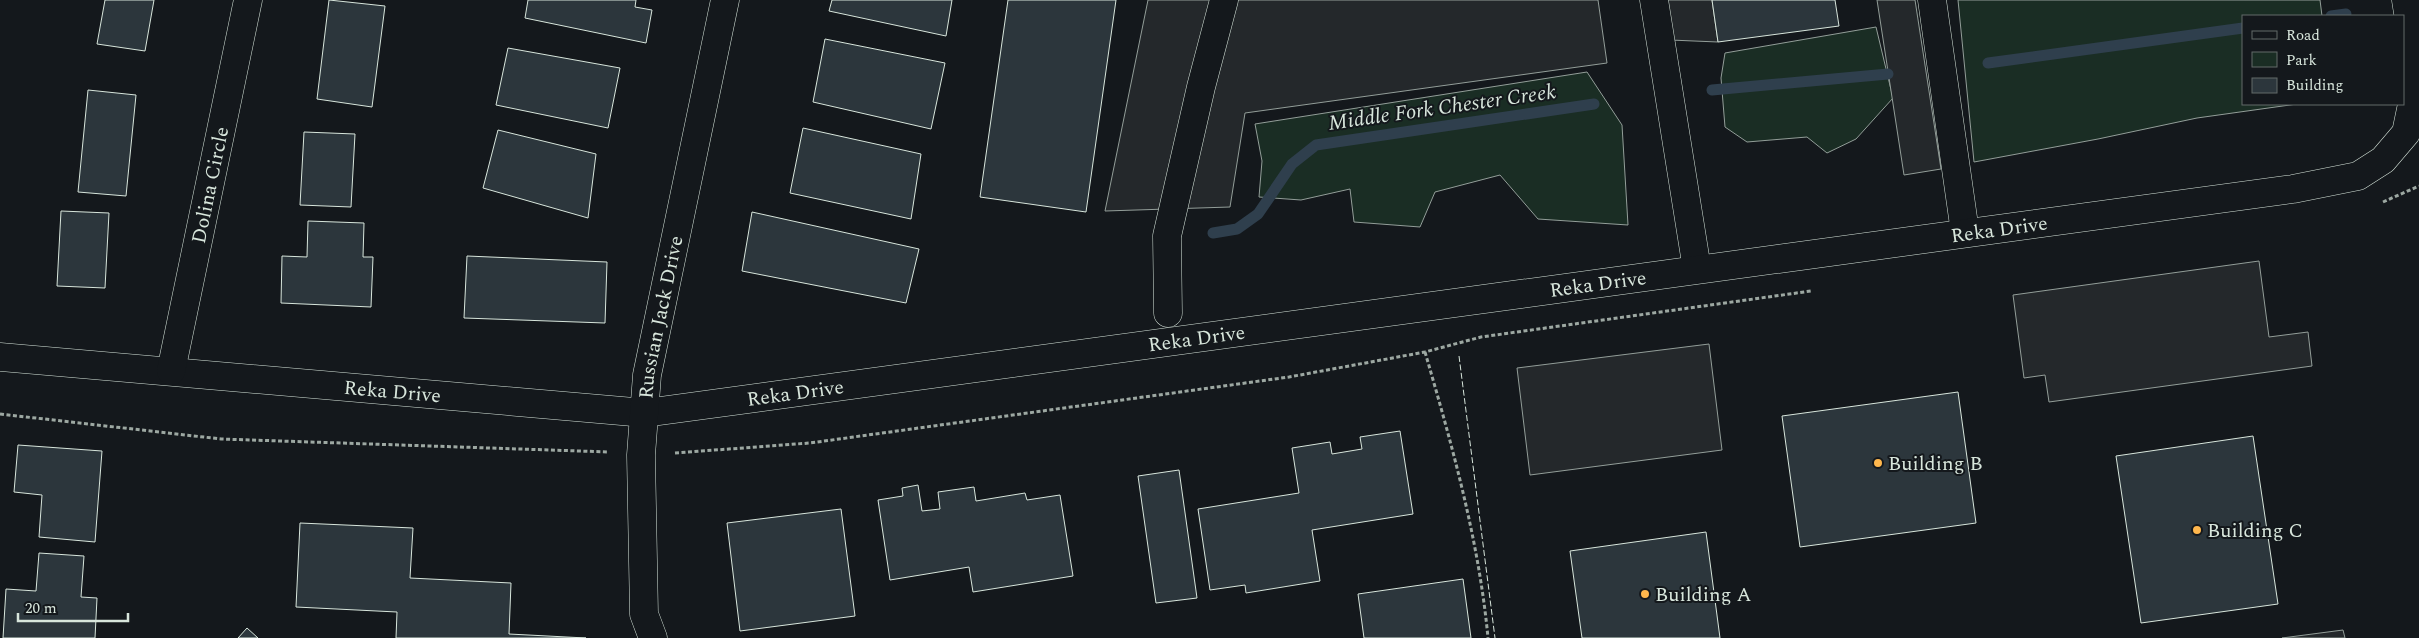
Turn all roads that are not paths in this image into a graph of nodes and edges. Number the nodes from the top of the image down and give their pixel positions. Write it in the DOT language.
graph roads {
  1 [pos="248,0"];
  2 [pos="725,0"];
  3 [pos="1224,0"];
  4 [pos="1654,0"];
  5 [pos="1932,0"];
  6 [pos="2406,0"];
  7 [pos="1965,232"];
  8 [pos="1698,269"];
  9 [pos="1168,313"];
  10 [pos="0,357"];
  11 [pos="171,371"];
  12 [pos="645,413"];
  13 [pos="653,638"];
  1 -- 11 [label="street, Dolina Circle"];
  2 -- 12 [label="street, Russian Jack Drive"];
  3 -- 9 [label="street"];
  4 -- 8 [label="street"];
  5 -- 7 [label="street"];
  6 -- 7 [label="street, Reka Drive"];
  7 -- 8 [label="street, Reka Drive"];
  8 -- 12 [label="street, Reka Drive"];
  10 -- 11 [label="street, Reka Drive"];
  11 -- 12 [label="street, Reka Drive"];
  12 -- 13 [label="street, Russian Jack Drive"];
}
